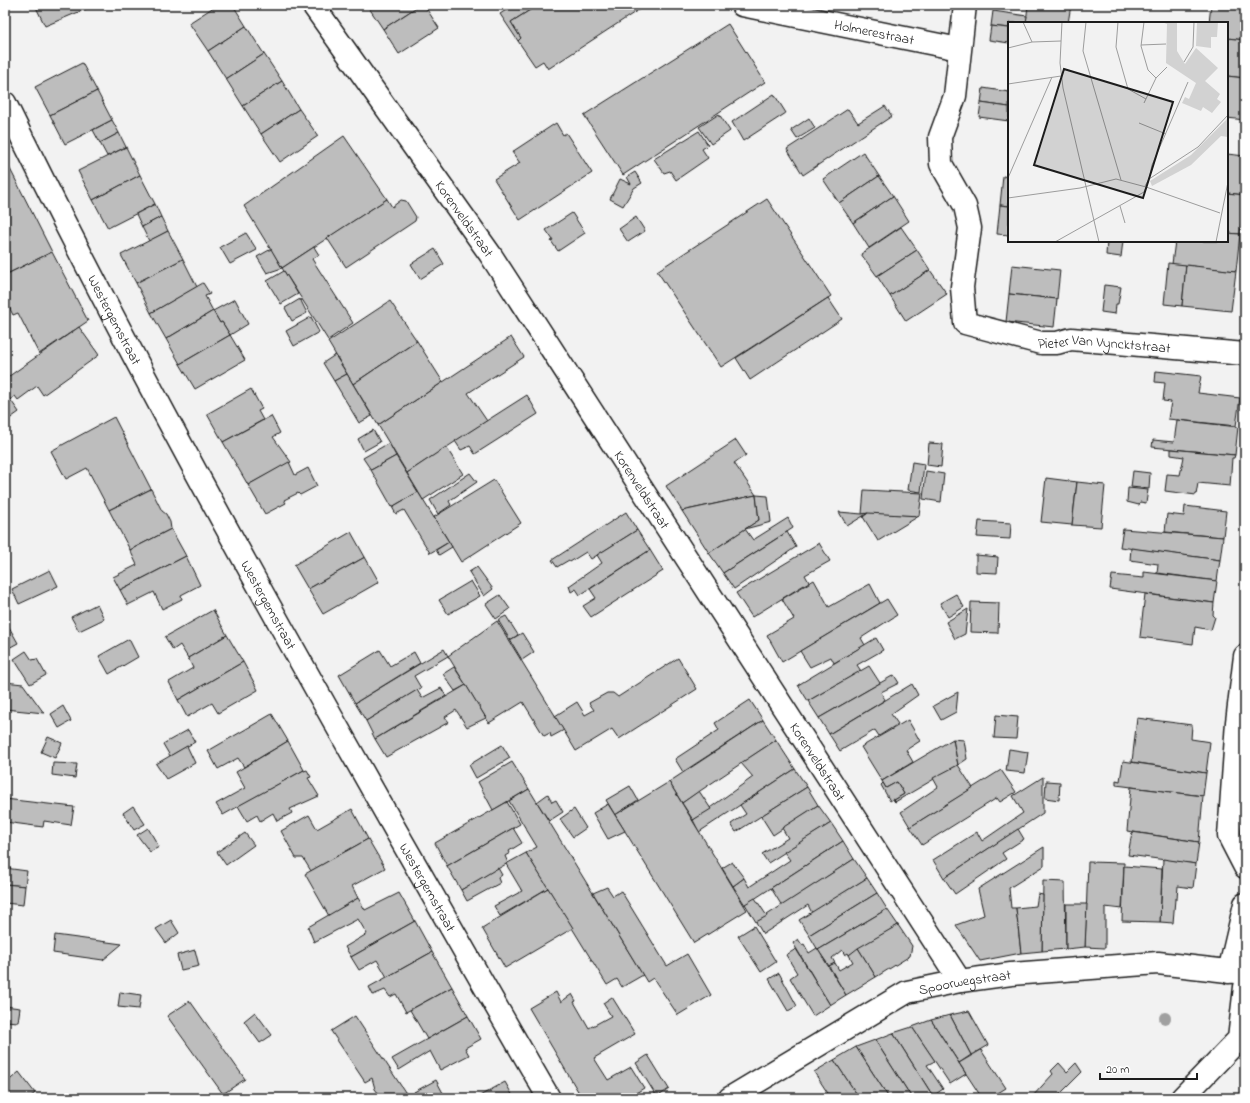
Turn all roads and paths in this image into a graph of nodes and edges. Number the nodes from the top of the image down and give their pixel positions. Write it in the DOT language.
graph roads {
  1 [pos="313,5"];
  2 [pos="742,5"];
  3 [pos="965,5"];
  4 [pos="959,50"];
  5 [pos="5,103"];
  6 [pos="1245,354"];
  7 [pos="1245,656"];
  8 [pos="1245,867"];
  9 [pos="1245,904"];
  10 [pos="1237,973"];
  11 [pos="960,981"];
  12 [pos="1245,987"];
  13 [pos="549,1098"];
  14 [pos="730,1098"];
  15 [pos="1182,1098"];
  1 -- 11 [label="street, Korenveldstraat"];
  2 -- 4 [label="street, Holmerestraat"];
  3 -- 4 [label="street"];
  4 -- 6 [label="street, Pieter Van Vyncktstraat"];
  5 -- 13 [label="street, Westergemstraat"];
  7 -- 8 [label="street"];
  9 -- 10 [label="street, Spoorwegstraat"];
  10 -- 11 [label="street, Spoorwegstraat"];
  11 -- 14 [label="street, Spoorwegstraat"];
  12 -- 15 [label="street"];
}
